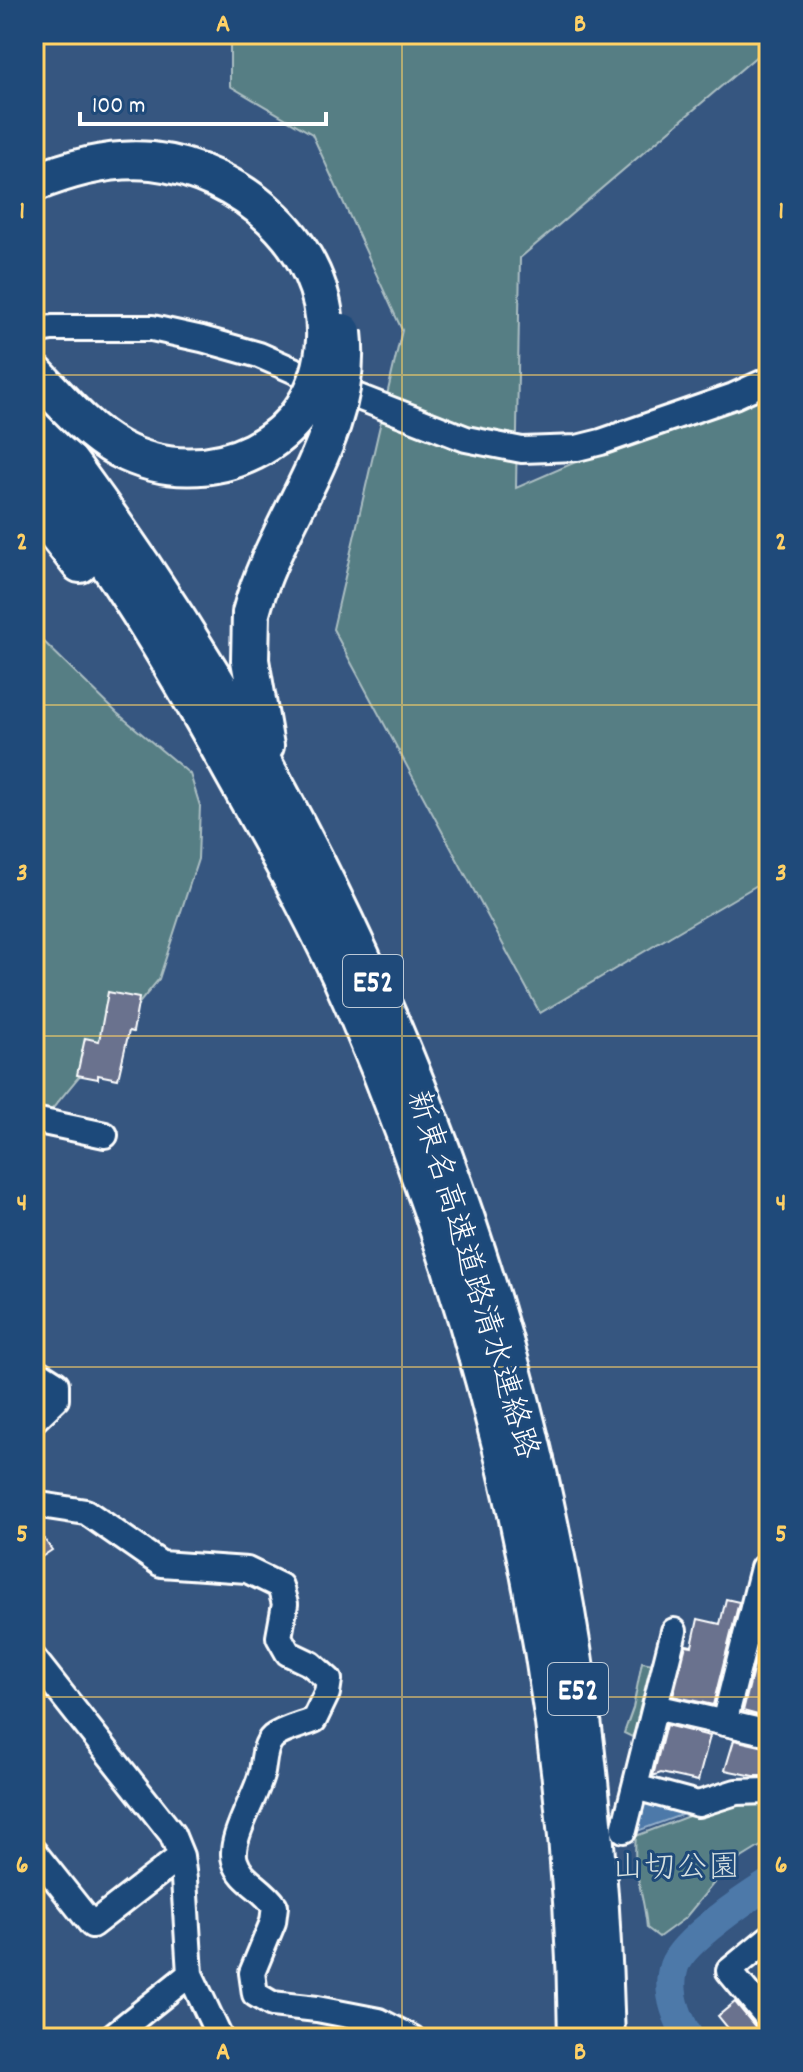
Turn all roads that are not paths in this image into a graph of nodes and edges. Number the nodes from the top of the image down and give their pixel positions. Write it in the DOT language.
graph roads {
  1 [pos="34,167"];
  2 [pos="34,183"];
  3 [pos="34,331"];
  4 [pos="34,372"];
  5 [pos="769,380"];
  6 [pos="34,415"];
  7 [pos="34,461"];
  8 [pos="34,505"];
  9 [pos="169,649"];
  10 [pos="274,781"];
  11 [pos="34,1120"];
  12 [pos="105,1135"];
  13 [pos="491,1350"];
  14 [pos="34,1370"];
  15 [pos="34,1420"];
  16 [pos="34,1504"];
  17 [pos="769,1569"];
  18 [pos="674,1631"];
  19 [pos="34,1659"];
  20 [pos="655,1707"];
  21 [pos="724,1723"];
  22 [pos="769,1733"];
  23 [pos="635,1787"];
  24 [pos="769,1791"];
  25 [pos="624,1830"];
  26 [pos="34,1852"];
  27 [pos="181,1856"];
  28 [pos="769,1938"];
  29 [pos="190,1974"];
  30 [pos="769,2019"];
  31 [pos="110,2038"];
  32 [pos="220,2038"];
  33 [pos="412,2038"];
  34 [pos="577,2038"];
  35 [pos="606,2038"];
  1 -- 10 [label="highway, bridge"];
  2 -- 4 [label="highway, bridge"];
  3 -- 5 [label="street"];
  6 -- 9 [label="highway, 新東名高速道路清水連絡路 / E52"];
  7 -- 9 [label="highway, 新東名高速道路清水連絡路 / E52"];
  8 -- 9 [label="highway"];
  9 -- 10 [label="highway, 新東名高速道路清水連絡路 / E52"];
  9 -- 13 [label="highway, 新東名高速道路清水連絡路 / E52"];
  10 -- 13 [label="highway, 新東名高速道路清水連絡路 / E52"];
  11 -- 12 [label="street"];
  13 -- 34 [label="highway, 新東名高速道路清水連絡路 / E52"];
  13 -- 35 [label="highway, 新東名高速道路清水連絡路 / E52"];
  14 -- 15 [label="street"];
  16 -- 33 [label="street"];
  17 -- 21 [label="street"];
  18 -- 20 [label="street"];
  19 -- 27 [label="street"];
  20 -- 21 [label="street"];
  20 -- 23 [label="street"];
  21 -- 22 [label="street"];
  23 -- 24 [label="street"];
  23 -- 25 [label="street"];
  26 -- 27 [label="street"];
  27 -- 29 [label="street"];
  28 -- 30 [label="street"];
  29 -- 31 [label="street"];
  29 -- 32 [label="street"];
}
